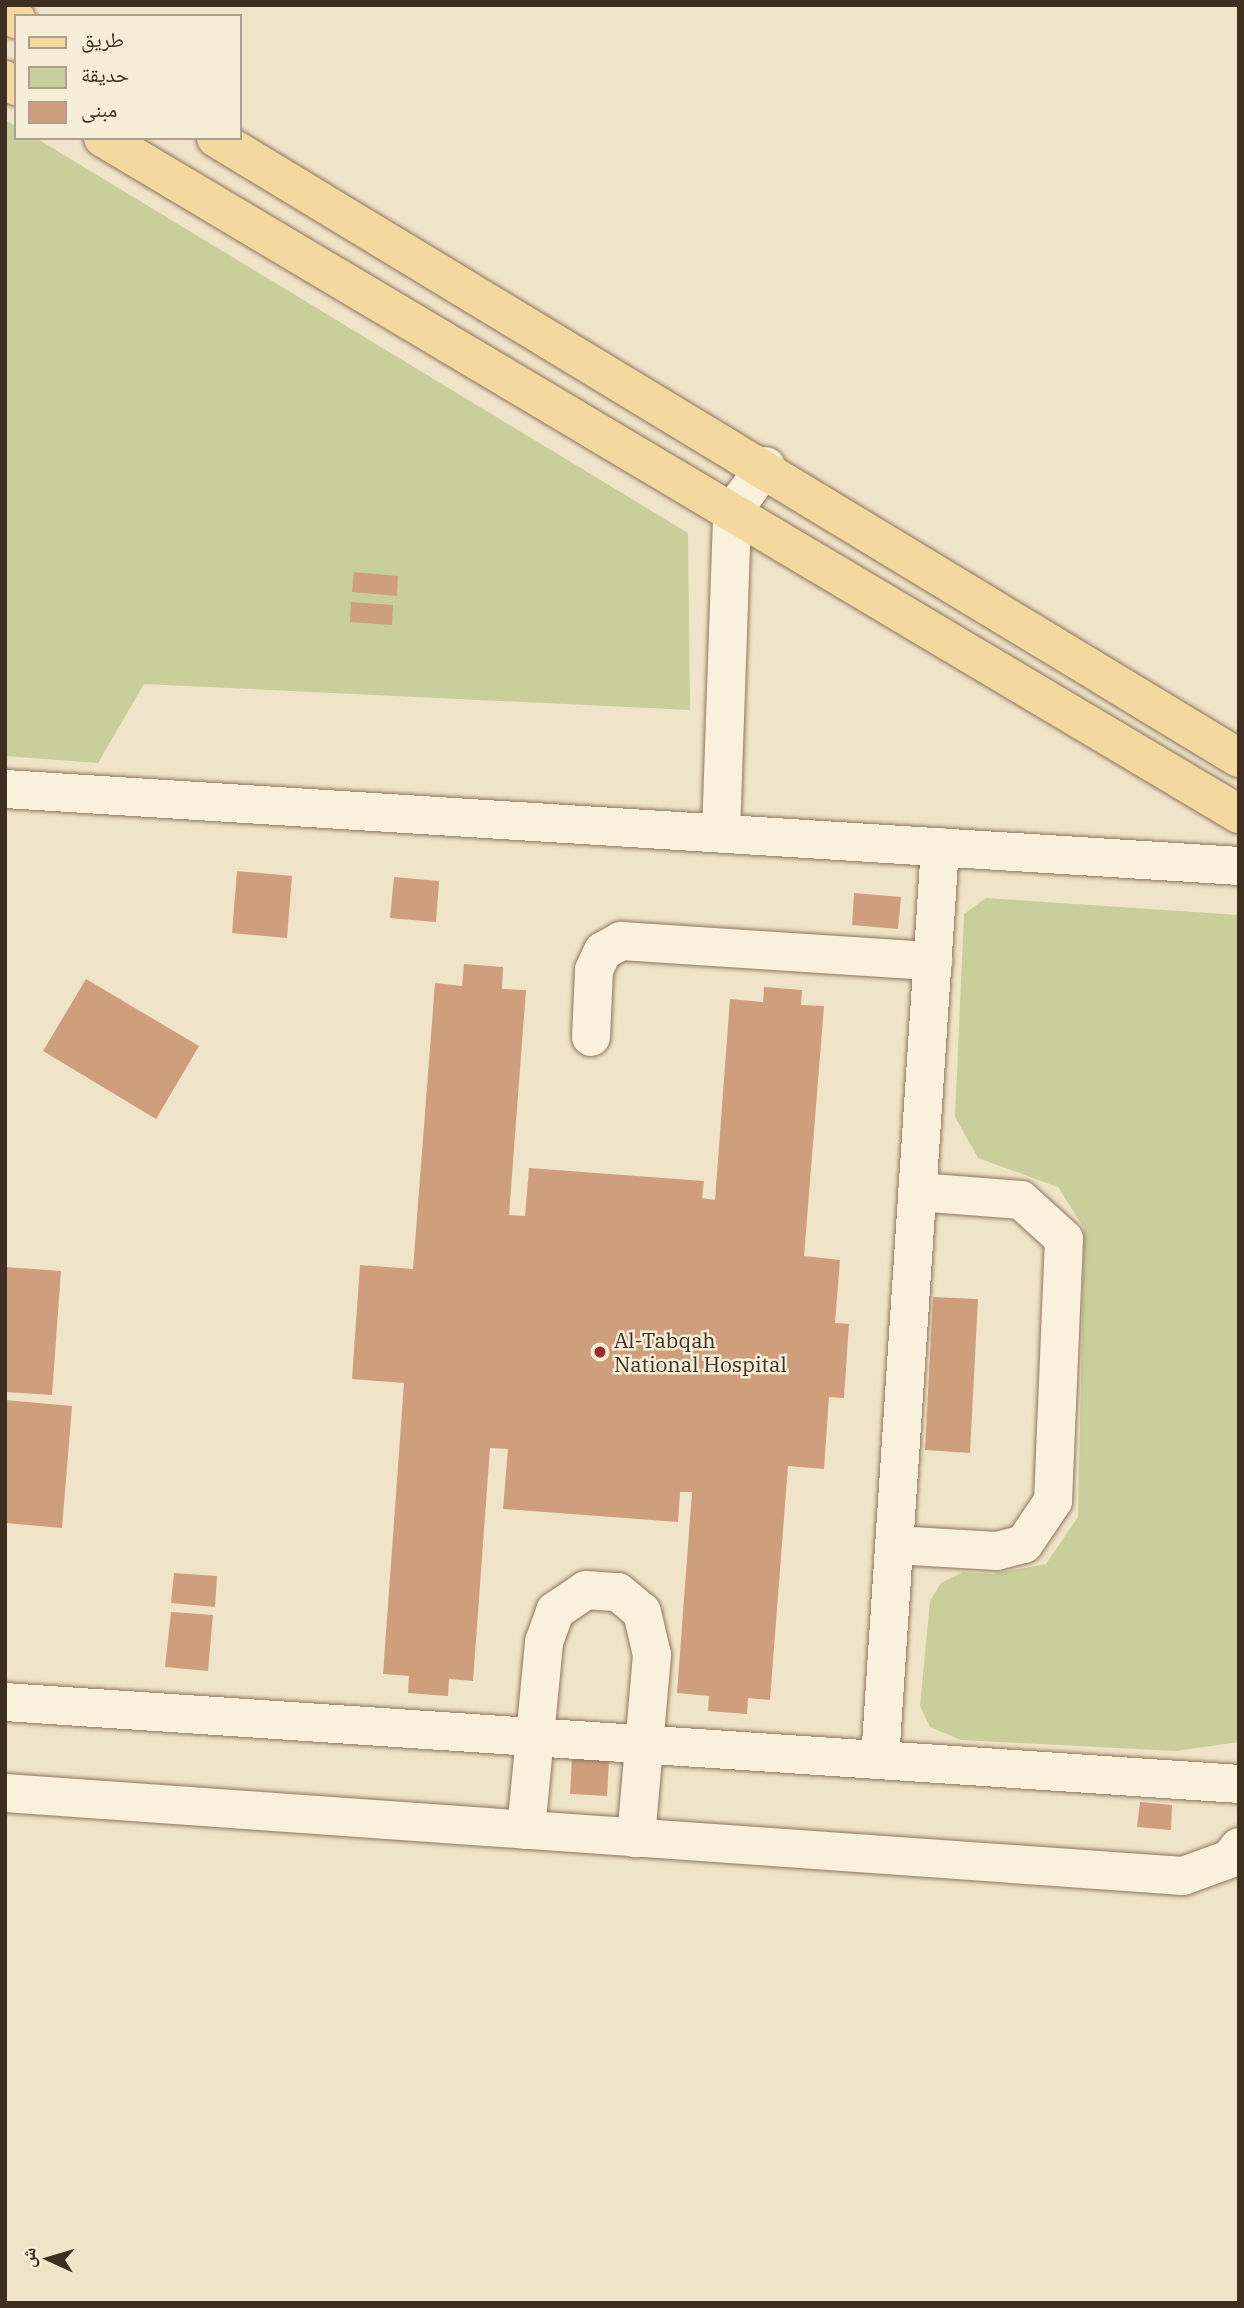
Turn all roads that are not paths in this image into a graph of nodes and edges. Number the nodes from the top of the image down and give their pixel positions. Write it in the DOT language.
graph roads {
  1 [pos="106,140"];
  2 [pos="219,140"];
  3 [pos="766,466"];
  4 [pos="732,513"];
  5 [pos="1239,758"];
  6 [pos="5,789"];
  7 [pos="1239,814"];
  8 [pos="721,833"];
  9 [pos="940,847"];
  10 [pos="1239,866"];
  11 [pos="933,961"];
  12 [pos="591,1037"];
  13 [pos="917,1192"];
  14 [pos="894,1545"];
  15 [pos="5,1702"];
  16 [pos="535,1737"];
  17 [pos="643,1744"];
  18 [pos="880,1760"];
  19 [pos="1239,1784"];
  20 [pos="5,1793"];
  21 [pos="526,1830"];
  22 [pos="636,1838"];
  23 [pos="1239,1846"];
  1 -- 4 [label="main road"];
  2 -- 3 [label="main road"];
  3 -- 4 [label="lane"];
  3 -- 5 [label="main road"];
  4 -- 7 [label="main road"];
  4 -- 8 [label="lane"];
  6 -- 8 [label="lane"];
  8 -- 9 [label="lane"];
  9 -- 10 [label="lane"];
  9 -- 11 [label="lane"];
  11 -- 12 [label="lane"];
  11 -- 13 [label="lane"];
  13 -- 14 [label="lane"];
  13 -- 14 [label="lane"];
  14 -- 18 [label="lane"];
  15 -- 16 [label="lane"];
  16 -- 17 [label="lane"];
  16 -- 17 [label="lane"];
  16 -- 21 [label="lane"];
  17 -- 18 [label="lane"];
  17 -- 22 [label="lane"];
  18 -- 19 [label="lane"];
  20 -- 21 [label="lane"];
  21 -- 22 [label="lane"];
  22 -- 23 [label="lane"];
}
